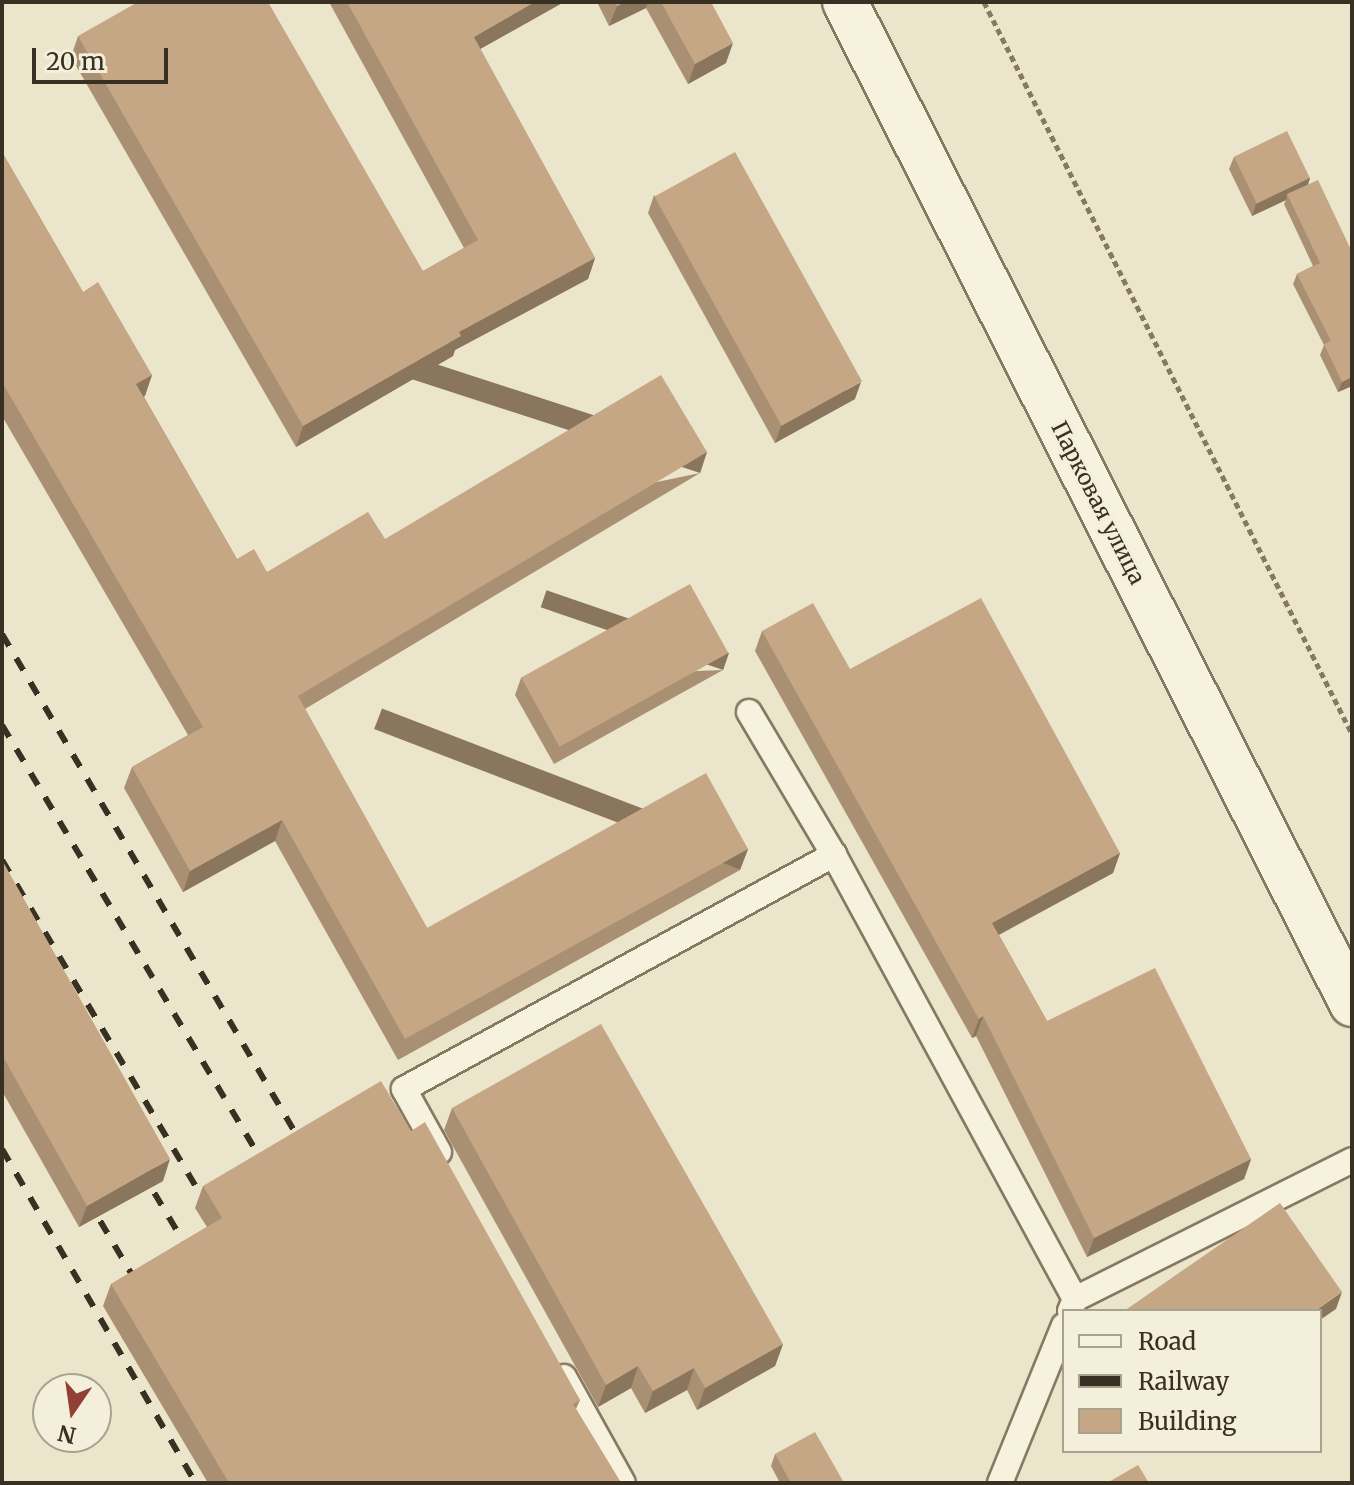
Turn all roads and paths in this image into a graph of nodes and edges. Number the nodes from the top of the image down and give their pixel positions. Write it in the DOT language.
graph roads {
  1 [pos="845,2"];
  2 [pos="984,2"];
  3 [pos="749,712"];
  4 [pos="1352,734"];
  5 [pos="834,855"];
  6 [pos="1352,1004"];
  7 [pos="1352,1160"];
  8 [pos="449,1170"];
  9 [pos="1072,1305"];
  10 [pos="1062,1330"];
  11 [pos="555,1361"];
  12 [pos="623,1483"];
  13 [pos="1000,1483"];
  1 -- 6 [label="main road, Парковая улица"];
  2 -- 4 [label="path"];
  3 -- 5 [label="lane"];
  5 -- 8 [label="lane"];
  5 -- 9 [label="lane"];
  7 -- 9 [label="lane"];
  10 -- 13 [label="lane"];
  11 -- 12 [label="lane"];
}
